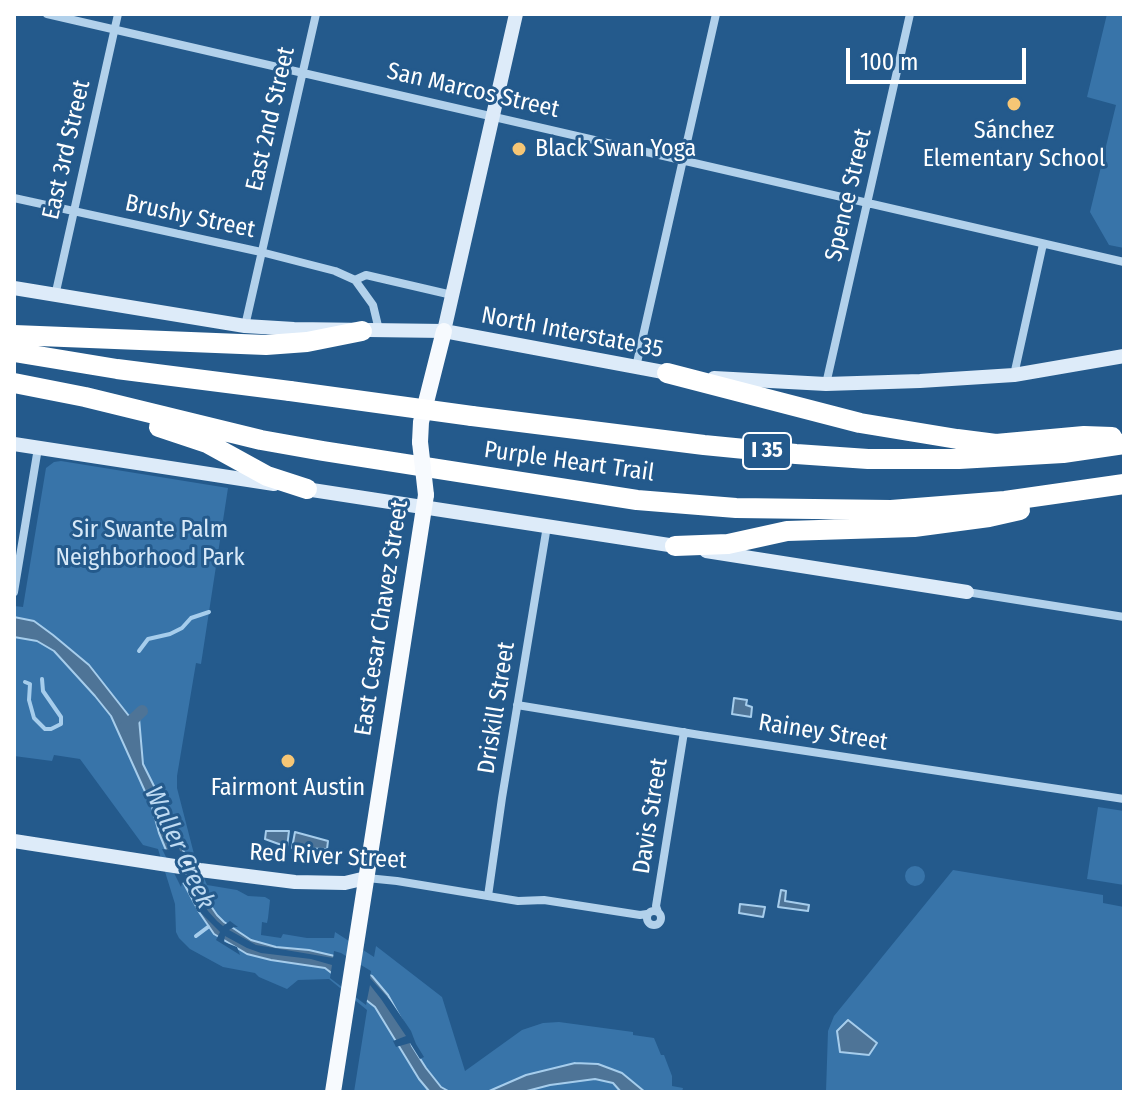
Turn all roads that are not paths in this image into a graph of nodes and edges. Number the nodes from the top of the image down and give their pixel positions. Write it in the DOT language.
graph roads {
  1 [pos="47,14"];
  2 [pos="118,14"];
  3 [pos="316,14"];
  4 [pos="516,14"];
  5 [pos="716,14"];
  6 [pos="910,14"];
  7 [pos="115,30"];
  8 [pos="303,73"];
  9 [pos="492,117"];
  10 [pos="683,161"];
  11 [pos="14,198"];
  12 [pos="867,203"];
  13 [pos="73,213"];
  14 [pos="1043,244"];
  15 [pos="261,252"];
  16 [pos="1124,262"];
  17 [pos="355,280"];
  18 [pos="14,288"];
  19 [pos="452,295"];
  20 [pos="55,296"];
  21 [pos="245,326"];
  22 [pos="370,331"];
  23 [pos="444,331"];
  24 [pos="14,335"];
  25 [pos="14,352"];
  26 [pos="1124,356"];
  27 [pos="635,368"];
  28 [pos="667,373"];
  29 [pos="1014,375"];
  30 [pos="14,383"];
  31 [pos="826,384"];
  32 [pos="85,397"];
  33 [pos="1124,441"];
  34 [pos="14,444"];
  35 [pos="38,448"];
  36 [pos="1124,486"];
  37 [pos="307,489"];
  38 [pos="425,501"];
  39 [pos="547,526"];
  40 [pos="675,546"];
  41 [pos="14,592"];
  42 [pos="967,592"];
  43 [pos="1124,617"];
  44 [pos="517,705"];
  45 [pos="684,732"];
  46 [pos="1124,799"];
  47 [pos="14,841"];
  48 [pos="366,878"];
  49 [pos="488,896"];
  50 [pos="650,913"];
  51 [pos="333,1092"];
  1 -- 7 [label="street, San Marcos Street"];
  2 -- 7 [label="street, East 3rd Street"];
  3 -- 8 [label="street, East 2nd Street"];
  4 -- 9 [label="main road, East Cesar Chavez Street"];
  5 -- 10 [label="street"];
  6 -- 12 [label="street, Spence Street"];
  7 -- 8 [label="street, San Marcos Street"];
  7 -- 13 [label="street, East 3rd Street"];
  8 -- 9 [label="street, San Marcos Street"];
  8 -- 15 [label="street, East 2nd Street"];
  9 -- 10 [label="street, San Marcos Street"];
  9 -- 19 [label="main road, East Cesar Chavez Street"];
  10 -- 12 [label="street, San Marcos Street"];
  10 -- 27 [label="street"];
  11 -- 13 [label="street, Brushy Street"];
  12 -- 14 [label="street, San Marcos Street"];
  12 -- 31 [label="street, Spence Street"];
  13 -- 15 [label="street, Brushy Street"];
  13 -- 20 [label="street, East 3rd Street"];
  14 -- 16 [label="street, San Marcos Street"];
  14 -- 29 [label="street"];
  15 -- 17 [label="street, Brushy Street"];
  15 -- 21 [label="street, East 2nd Street"];
  17 -- 19 [label="street, Brushy Street"];
  17 -- 22 [label="street"];
  18 -- 20 [label="main road, North Interstate 35"];
  19 -- 23 [label="main road, East Cesar Chavez Street"];
  20 -- 21 [label="main road, North Interstate 35"];
  21 -- 22 [label="main road, North Interstate 35"];
  22 -- 23 [label="main road, North Interstate 35"];
  22 -- 24 [label="highway"];
  23 -- 27 [label="main road, North Interstate 35"];
  23 -- 38 [label="main road, East Cesar Chavez Street, bridge"];
  25 -- 33 [label="highway, Purple Heart Trail / I 35, bridge"];
  26 -- 29 [label="main road, North Interstate 35"];
  27 -- 28 [label="main road, North Interstate 35"];
  28 -- 31 [label="main road, North Interstate 35"];
  28 -- 33 [label="highway"];
  29 -- 31 [label="main road, North Interstate 35"];
  30 -- 32 [label="highway, Purple Heart Trail"];
  32 -- 36 [label="highway, Purple Heart Trail"];
  32 -- 37 [label="highway"];
  34 -- 35 [label="main road"];
  35 -- 37 [label="main road"];
  35 -- 41 [label="street"];
  36 -- 40 [label="highway"];
  37 -- 38 [label="main road"];
  38 -- 39 [label="main road"];
  38 -- 48 [label="main road, East Cesar Chavez Street"];
  39 -- 40 [label="main road"];
  39 -- 44 [label="street, Driskill Street"];
  40 -- 42 [label="main road"];
  42 -- 43 [label="street"];
  44 -- 45 [label="street, Rainey Street"];
  44 -- 49 [label="street, Driskill Street"];
  45 -- 46 [label="street, Rainey Street"];
  45 -- 50 [label="street, Davis Street"];
  47 -- 48 [label="main road, Red River Street"];
  48 -- 49 [label="street, Red River Street"];
  48 -- 51 [label="main road, East Cesar Chavez Street"];
  49 -- 50 [label="street, Red River Street"];
}
